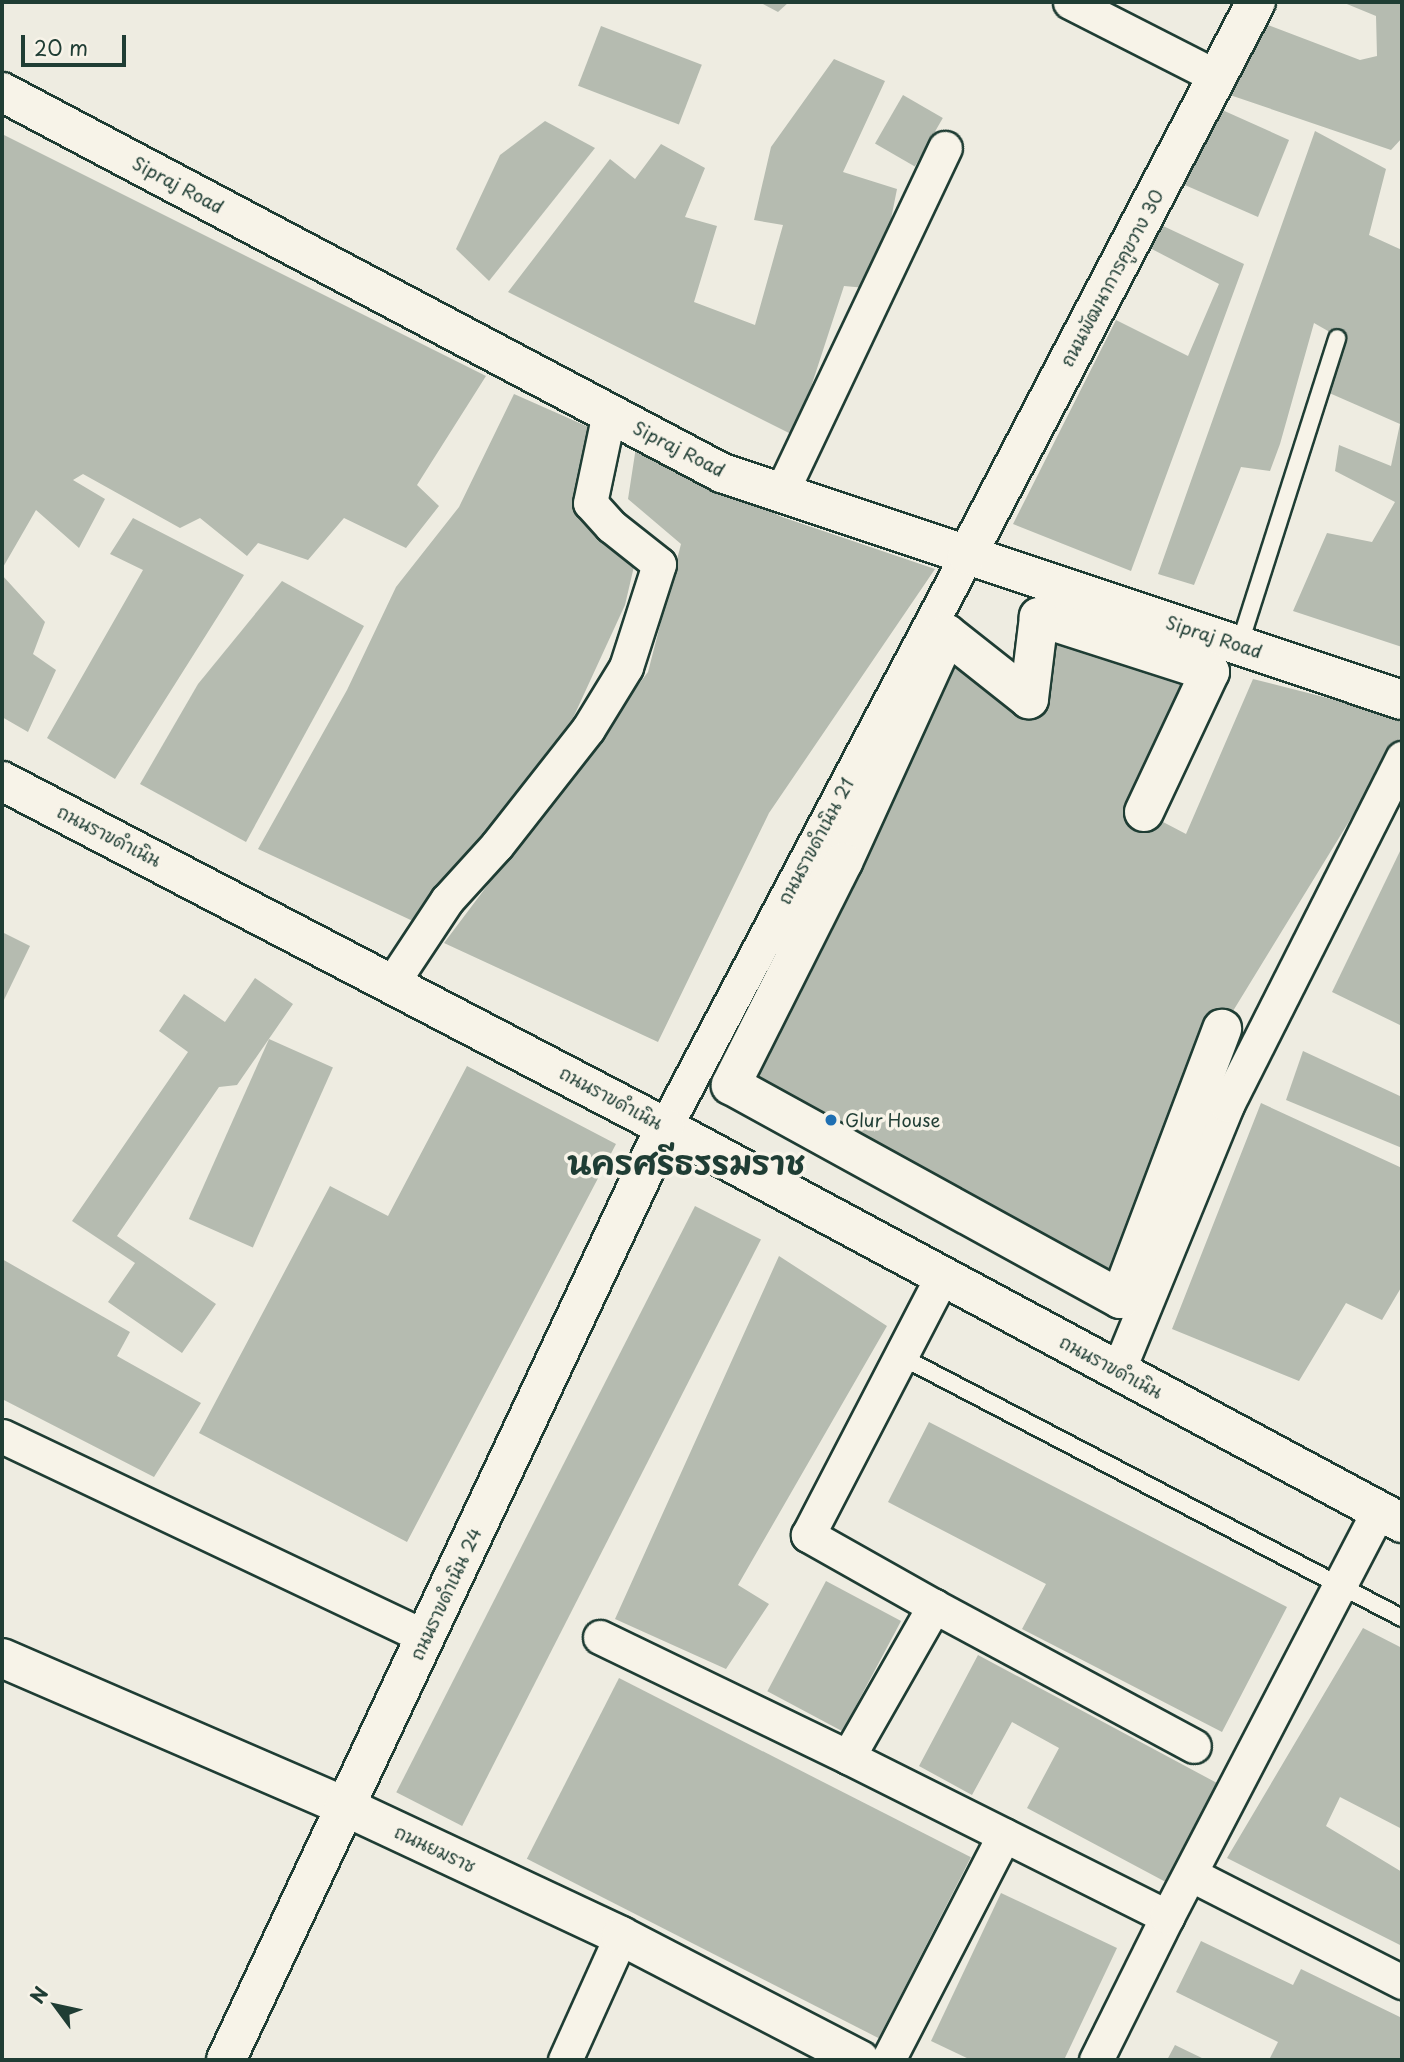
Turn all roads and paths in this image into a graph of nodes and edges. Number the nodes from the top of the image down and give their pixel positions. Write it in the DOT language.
graph roads {
  1 [pos="1070,2"];
  2 [pos="1256,2"];
  3 [pos="1217,77"];
  4 [pos="2,92"];
  5 [pos="945,148"];
  6 [pos="1337,338"];
  7 [pos="609,413"];
  8 [pos="781,493"];
  9 [pos="967,555"];
  10 [pos="1239,646"];
  11 [pos="1402,701"];
  12 [pos="1402,758"];
  13 [pos="2,780"];
  14 [pos="1153,810"];
  15 [pos="392,983"];
  16 [pos="1222,1029"];
  17 [pos="665,1127"];
  18 [pos="942,1277"];
  19 [pos="902,1357"];
  20 [pos="1118,1371"];
  21 [pos="2,1436"];
  22 [pos="1390,1517"];
  23 [pos="1342,1586"];
  24 [pos="934,1606"];
  25 [pos="1402,1618"];
  26 [pos="425,1637"];
  27 [pos="600,1637"];
  28 [pos="2,1658"];
  29 [pos="1194,1746"];
  30 [pos="848,1757"];
  31 [pos="344,1806"];
  32 [pos="1004,1835"];
  33 [pos="1192,1875"];
  34 [pos="1167,1917"];
  35 [pos="621,1936"];
  36 [pos="1402,1982"];
  37 [pos="226,2060"];
  38 [pos="565,2060"];
  39 [pos="860,2060"];
  40 [pos="888,2060"];
  41 [pos="1096,2060"];
  1 -- 3 [label="street"];
  2 -- 3 [label="street, ถนนพัฒนาการคูขวาง 30"];
  3 -- 9 [label="street, ถนนพัฒนาการคูขวาง 30"];
  4 -- 7 [label="street, Sipraj Road"];
  5 -- 8 [label="street"];
  6 -- 10 [label="lane"];
  7 -- 8 [label="street, Sipraj Road"];
  7 -- 15 [label="street"];
  8 -- 9 [label="street, Sipraj Road"];
  9 -- 10 [label="street, Sipraj Road"];
  9 -- 17 [label="street, ถนนราขดำเนิน 21"];
  10 -- 11 [label="street, Sipraj Road"];
  10 -- 14 [label="street"];
  12 -- 20 [label="street"];
  13 -- 15 [label="street, ถนนราขดำเนิน"];
  14 -- 16 [label="street"];
  15 -- 17 [label="street, ถนนราขดำเนิน"];
  17 -- 18 [label="street, ถนนราขดำเนิน"];
  17 -- 26 [label="street, ถนนราขดำเนิน 24"];
  18 -- 19 [label="street"];
  18 -- 20 [label="street, ถนนราขดำเนิน"];
  19 -- 23 [label="lane"];
  19 -- 24 [label="street"];
  20 -- 22 [label="street, ถนนราขดำเนิน"];
  21 -- 26 [label="street"];
  22 -- 23 [label="street"];
  23 -- 25 [label="lane"];
  23 -- 33 [label="street"];
  24 -- 29 [label="street"];
  24 -- 30 [label="street"];
  26 -- 31 [label="street, ถนนราขดำเนิน 24"];
  27 -- 30 [label="street"];
  28 -- 31 [label="street, ถนนยมราช"];
  30 -- 32 [label="street"];
  31 -- 35 [label="street, ถนนยมราช"];
  31 -- 37 [label="street, ถนนราขดำเนิน 24"];
  32 -- 34 [label="street"];
  32 -- 40 [label="street"];
  33 -- 34 [label="street"];
  33 -- 36 [label="street"];
  34 -- 41 [label="street"];
  35 -- 38 [label="street"];
  35 -- 39 [label="street, ถนนยมราช"];
}
